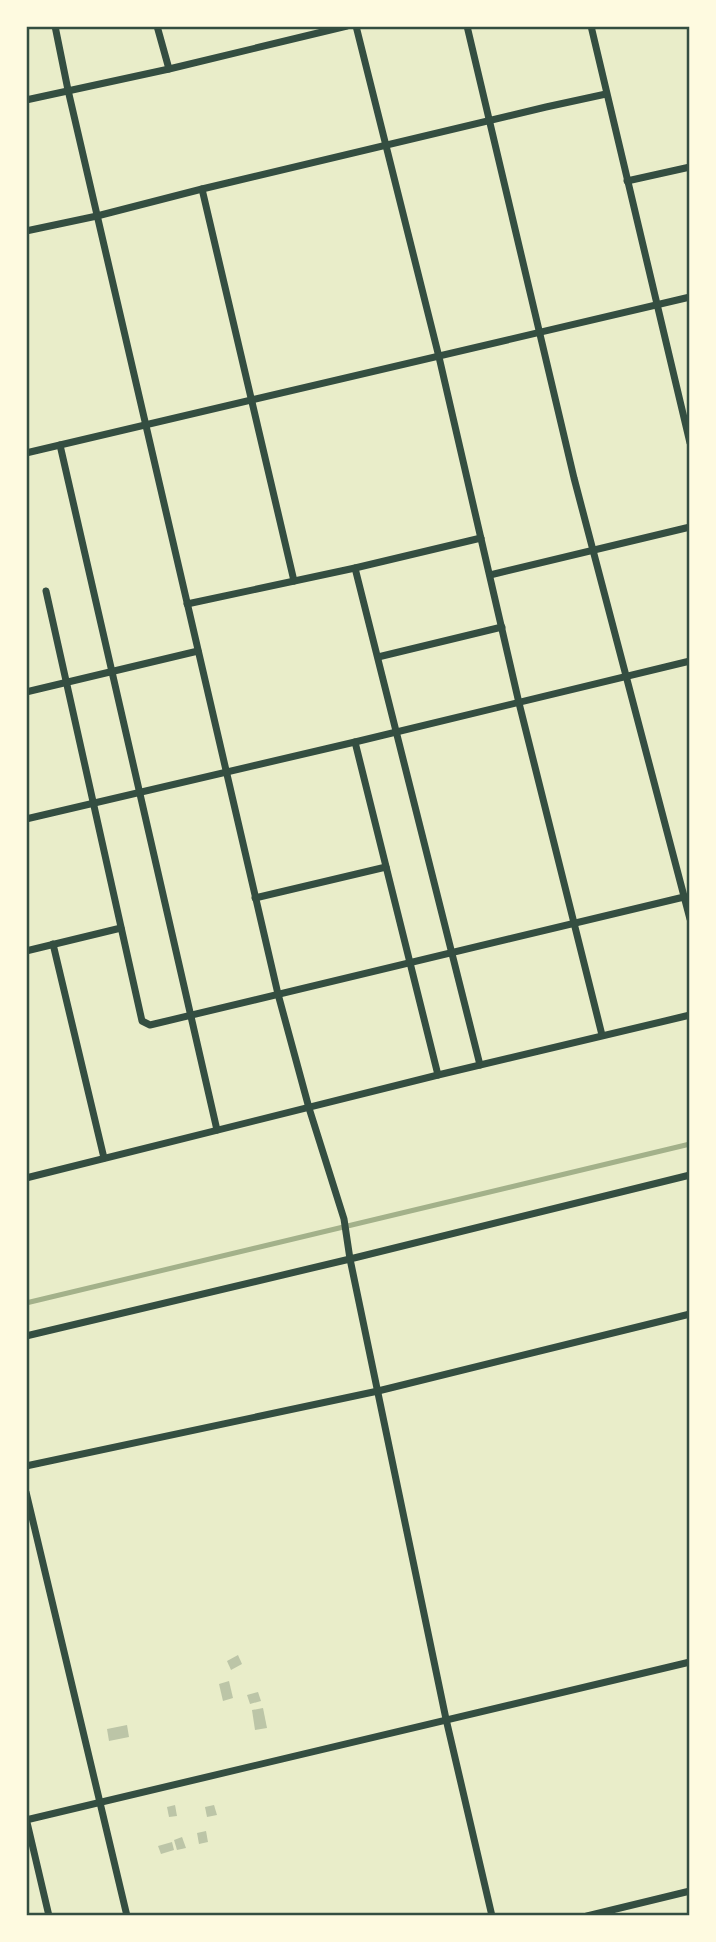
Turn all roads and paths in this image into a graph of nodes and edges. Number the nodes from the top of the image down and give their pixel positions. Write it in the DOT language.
graph roads {
  1 [pos="55,26"];
  2 [pos="157,26"];
  3 [pos="347,26"];
  4 [pos="356,26"];
  5 [pos="467,26"];
  6 [pos="591,26"];
  7 [pos="169,69"];
  8 [pos="68,90"];
  9 [pos="606,94"];
  10 [pos="26,100"];
  11 [pos="489,121"];
  12 [pos="386,146"];
  13 [pos="690,167"];
  14 [pos="626,181"];
  15 [pos="202,189"];
  16 [pos="97,216"];
  17 [pos="26,231"];
  18 [pos="690,297"];
  19 [pos="657,305"];
  20 [pos="540,333"];
  21 [pos="439,357"];
  22 [pos="253,401"];
  23 [pos="145,425"];
  24 [pos="690,443"];
  25 [pos="60,445"];
  26 [pos="26,453"];
  27 [pos="690,527"];
  28 [pos="481,538"];
  29 [pos="593,551"];
  30 [pos="355,568"];
  31 [pos="490,575"];
  32 [pos="295,581"];
  33 [pos="46,590"];
  34 [pos="187,604"];
  35 [pos="502,627"];
  36 [pos="198,651"];
  37 [pos="378,657"];
  38 [pos="690,661"];
  39 [pos="112,672"];
  40 [pos="626,678"];
  41 [pos="66,683"];
  42 [pos="26,692"];
  43 [pos="519,703"];
  44 [pos="396,732"];
  45 [pos="355,743"];
  46 [pos="226,772"];
  47 [pos="139,792"];
  48 [pos="93,803"];
  49 [pos="26,819"];
  50 [pos="386,867"];
  51 [pos="684,897"];
  52 [pos="255,898"];
  53 [pos="690,919"];
  54 [pos="575,923"];
  55 [pos="121,928"];
  56 [pos="53,944"];
  57 [pos="26,951"];
  58 [pos="452,953"];
  59 [pos="411,963"];
  60 [pos="278,994"];
  61 [pos="190,1015"];
  62 [pos="690,1016"];
  63 [pos="602,1035"];
  64 [pos="480,1065"];
  65 [pos="438,1075"];
  66 [pos="309,1108"];
  67 [pos="217,1130"];
  68 [pos="104,1158"];
  69 [pos="690,1175"];
  70 [pos="26,1178"];
  71 [pos="350,1259"];
  72 [pos="690,1314"];
  73 [pos="26,1336"];
  74 [pos="378,1391"];
  75 [pos="26,1466"];
  76 [pos="26,1492"];
  77 [pos="690,1662"];
  78 [pos="446,1719"];
  79 [pos="100,1802"];
  80 [pos="26,1819"];
  81 [pos="690,1891"];
  82 [pos="49,1916"];
  83 [pos="127,1916"];
  84 [pos="492,1916"];
  85 [pos="587,1916"];
  1 -- 8 [label="street"];
  2 -- 7 [label="street"];
  3 -- 7 [label="street"];
  4 -- 12 [label="street"];
  5 -- 11 [label="street"];
  6 -- 9 [label="street"];
  7 -- 8 [label="street"];
  8 -- 10 [label="street"];
  8 -- 16 [label="street"];
  9 -- 11 [label="street"];
  9 -- 14 [label="street"];
  11 -- 12 [label="street"];
  11 -- 20 [label="street"];
  12 -- 15 [label="street"];
  12 -- 21 [label="street"];
  13 -- 14 [label="street"];
  14 -- 19 [label="street"];
  15 -- 16 [label="street"];
  15 -- 22 [label="street"];
  16 -- 17 [label="street"];
  16 -- 23 [label="street"];
  18 -- 19 [label="street"];
  19 -- 20 [label="street"];
  19 -- 24 [label="street"];
  20 -- 21 [label="street"];
  20 -- 29 [label="street"];
  21 -- 22 [label="street"];
  21 -- 28 [label="street"];
  22 -- 23 [label="street"];
  22 -- 32 [label="street"];
  23 -- 25 [label="street"];
  23 -- 34 [label="street"];
  25 -- 26 [label="street"];
  25 -- 39 [label="street"];
  27 -- 29 [label="street"];
  28 -- 30 [label="street"];
  28 -- 31 [label="street"];
  29 -- 31 [label="street"];
  29 -- 40 [label="street"];
  30 -- 32 [label="street"];
  30 -- 37 [label="street"];
  31 -- 35 [label="street"];
  32 -- 34 [label="street"];
  33 -- 41 [label="street"];
  34 -- 36 [label="street"];
  35 -- 37 [label="street"];
  35 -- 43 [label="street"];
  36 -- 39 [label="street"];
  36 -- 46 [label="street"];
  37 -- 44 [label="street"];
  38 -- 40 [label="street"];
  39 -- 41 [label="street"];
  39 -- 47 [label="street"];
  40 -- 43 [label="street"];
  40 -- 51 [label="street"];
  41 -- 42 [label="street"];
  41 -- 48 [label="street"];
  43 -- 44 [label="street"];
  43 -- 54 [label="street"];
  44 -- 45 [label="street"];
  44 -- 58 [label="street"];
  45 -- 46 [label="street"];
  45 -- 50 [label="street"];
  46 -- 47 [label="street"];
  46 -- 52 [label="street"];
  47 -- 48 [label="street"];
  47 -- 61 [label="street"];
  48 -- 49 [label="street"];
  48 -- 55 [label="street"];
  50 -- 52 [label="street"];
  50 -- 59 [label="street"];
  51 -- 53 [label="street"];
  51 -- 54 [label="street"];
  52 -- 60 [label="street"];
  54 -- 58 [label="street"];
  54 -- 63 [label="street"];
  55 -- 56 [label="street"];
  55 -- 61 [label="street"];
  56 -- 57 [label="street"];
  56 -- 68 [label="street"];
  58 -- 59 [label="street"];
  58 -- 64 [label="street"];
  59 -- 60 [label="street"];
  59 -- 65 [label="street"];
  60 -- 61 [label="street"];
  60 -- 66 [label="street"];
  61 -- 67 [label="street"];
  62 -- 63 [label="street"];
  63 -- 64 [label="street"];
  64 -- 65 [label="street"];
  65 -- 66 [label="street"];
  66 -- 67 [label="street"];
  66 -- 71 [label="street"];
  67 -- 68 [label="street"];
  68 -- 70 [label="street"];
  69 -- 71 [label="street"];
  71 -- 73 [label="street"];
  71 -- 74 [label="street"];
  72 -- 74 [label="street"];
  74 -- 75 [label="street"];
  74 -- 78 [label="street"];
  76 -- 79 [label="street"];
  77 -- 78 [label="street"];
  78 -- 79 [label="street"];
  78 -- 84 [label="street"];
  79 -- 80 [label="street"];
  79 -- 83 [label="street"];
  80 -- 82 [label="street"];
  81 -- 85 [label="street"];
}
